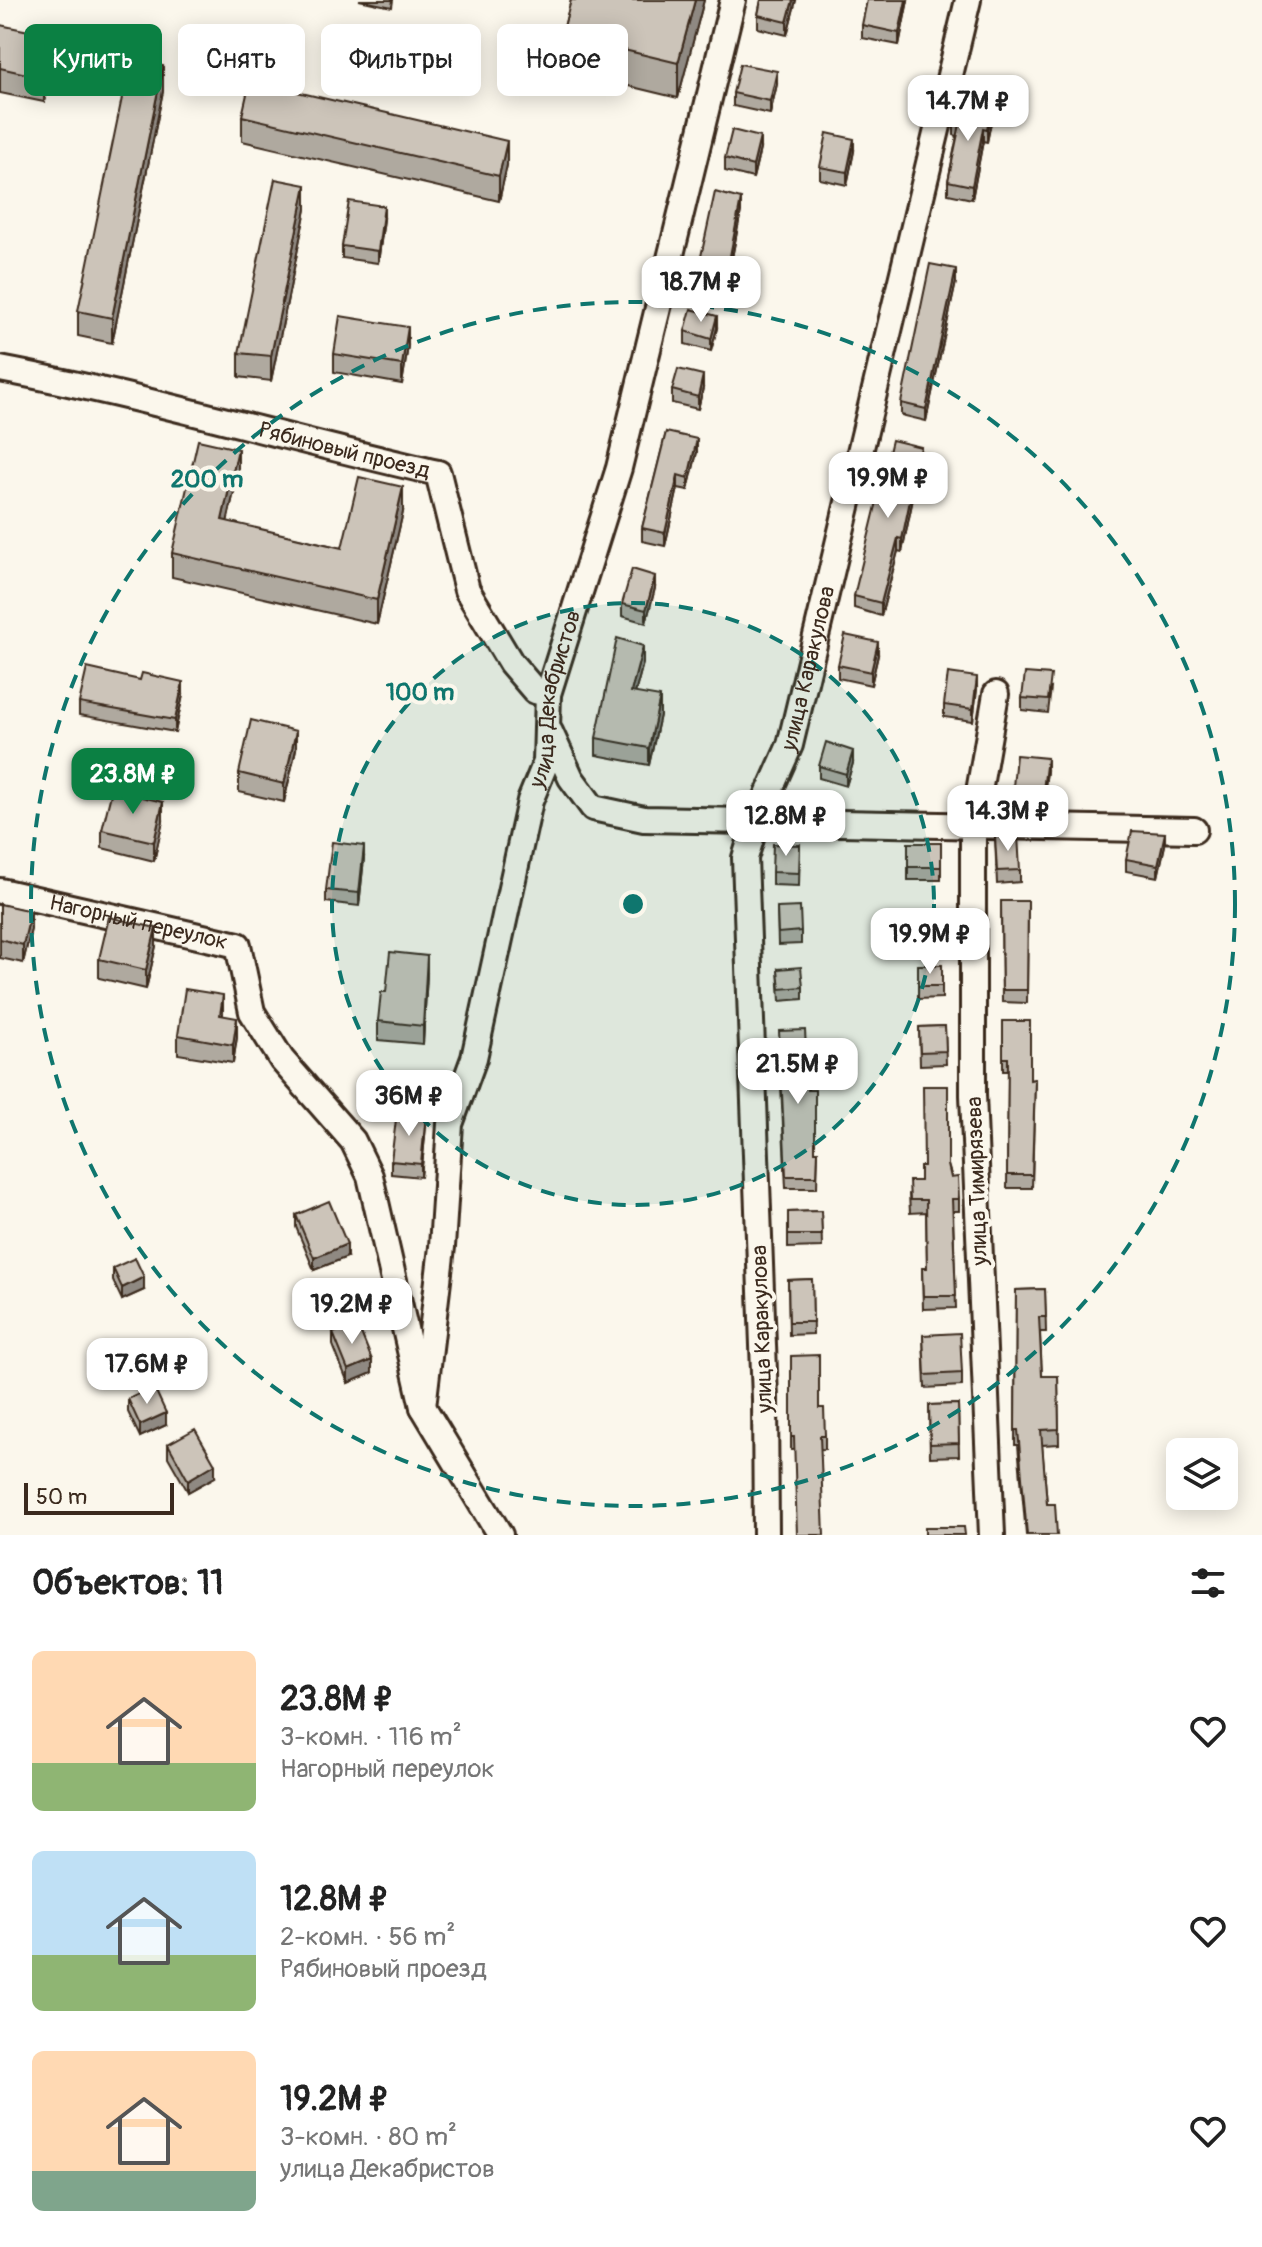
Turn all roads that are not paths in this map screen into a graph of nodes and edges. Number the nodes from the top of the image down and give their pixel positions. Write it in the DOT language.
graph roads {
  1 [pos="733,0"];
  2 [pos="968,0"];
  3 [pos="0,369"];
  4 [pos="548,694"];
  5 [pos="996,694"];
  6 [pos="549,730"];
  7 [pos="757,819"];
  8 [pos="973,826"];
  9 [pos="1194,830"];
  10 [pos="0,891"];
  11 [pos="423,1407"];
  12 [pos="500,1535"];
  13 [pos="766,1535"];
  14 [pos="992,1535"];
  1 -- 4 [label="street, улица Декабристов"];
  2 -- 7 [label="street, улица Каракулова"];
  3 -- 4 [label="street, Рябиновый проезд"];
  4 -- 6 [label="street, улица Декабристов"];
  5 -- 8 [label="street, улица Тимирязева"];
  6 -- 7 [label="street"];
  6 -- 11 [label="street, улица Декабристов"];
  7 -- 8 [label="street"];
  7 -- 13 [label="street, улица Каракулова"];
  8 -- 9 [label="street"];
  8 -- 14 [label="street, улица Тимирязева"];
  10 -- 11 [label="street, Нагорный переулок"];
  11 -- 12 [label="street"];
}
